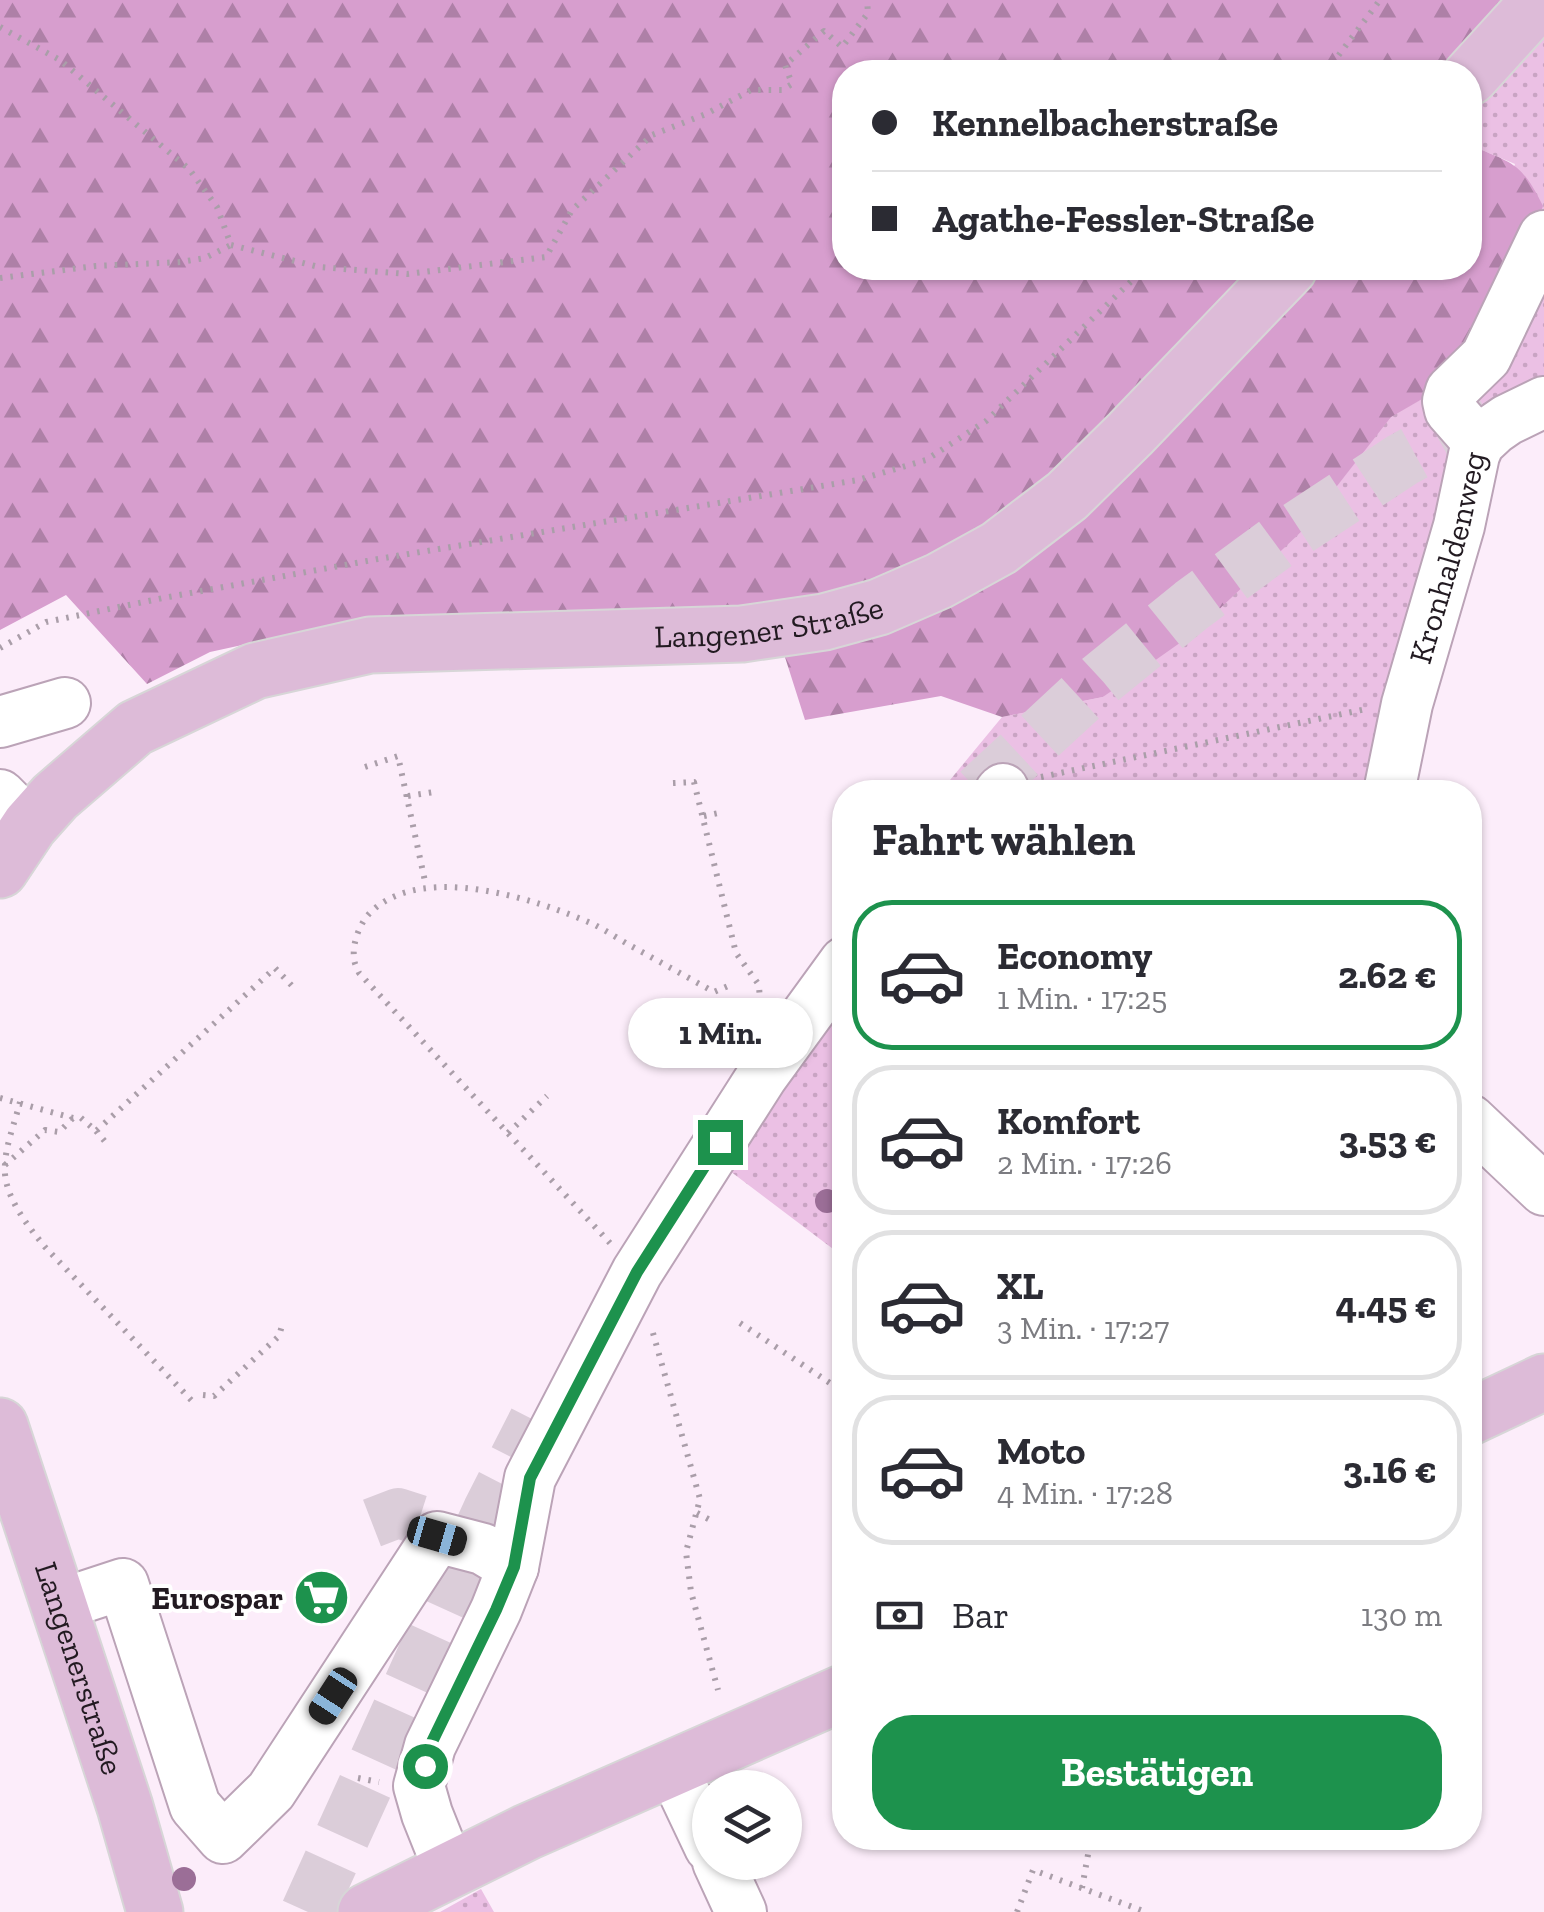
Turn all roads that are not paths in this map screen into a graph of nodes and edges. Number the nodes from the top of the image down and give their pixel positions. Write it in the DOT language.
graph roads {
  1 [pos="1540,0"];
  2 [pos="1482,65"];
  3 [pos="1544,236"];
  4 [pos="1278,280"];
  5 [pos="1544,402"];
  6 [pos="1479,443"];
  7 [pos="65,703"];
  8 [pos="0,722"];
  9 [pos="1391,780"];
  10 [pos="15,810"];
  11 [pos="0,870"];
  12 [pos="832,980"];
  13 [pos="1482,1131"];
  14 [pos="1544,1190"];
  15 [pos="1544,1382"];
  16 [pos="1482,1411"];
  17 [pos="0,1426"];
  18 [pos="505,1588"];
  19 [pos="58,1605"];
  20 [pos="832,1698"];
  21 [pos="673,1769"];
  22 [pos="692,1809"];
  23 [pos="449,1869"];
  24 [pos="727,1880"];
  25 [pos="155,1912"];
  26 [pos="366,1912"];
  27 [pos="742,1912"];
  1 -- 2 [label="main road"];
  3 -- 6 [label="street, Kronhaldenweg"];
  4 -- 10 [label="main road, Langener Straße"];
  5 -- 6 [label="street"];
  6 -- 9 [label="street, Kronhaldenweg"];
  7 -- 8 [label="street"];
  10 -- 11 [label="main road"];
  12 -- 18 [label="street"];
  13 -- 14 [label="street"];
  15 -- 16 [label="main road"];
  17 -- 19 [label="main road, Langenerstraße"];
  18 -- 19 [label="street"];
  18 -- 23 [label="street"];
  19 -- 25 [label="main road, Langenerstraße"];
  20 -- 21 [label="main road"];
  21 -- 22 [label="street"];
  21 -- 23 [label="main road"];
  23 -- 26 [label="main road"];
  24 -- 27 [label="street"];
}
